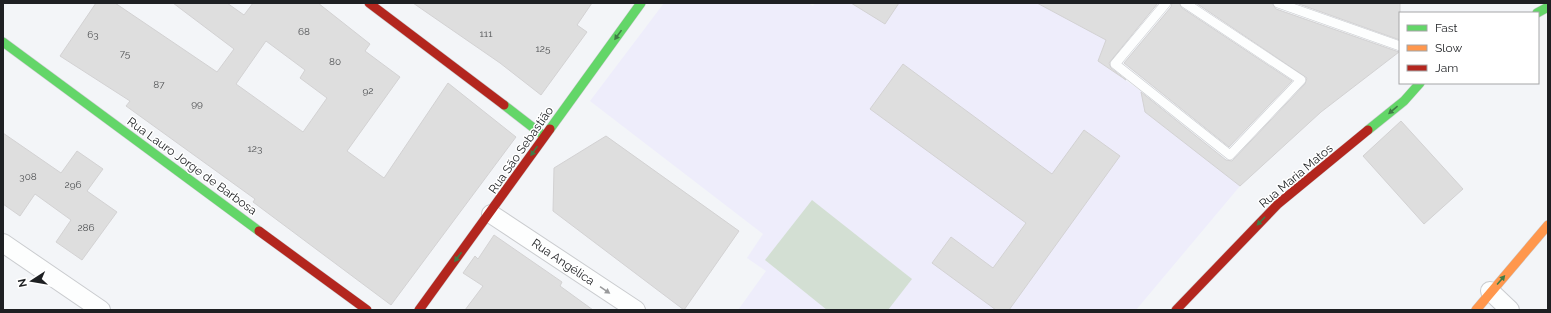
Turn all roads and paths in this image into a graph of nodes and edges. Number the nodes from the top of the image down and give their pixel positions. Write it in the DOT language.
graph roads {
  1 [pos="369,3"];
  2 [pos="641,3"];
  3 [pos="1166,3"];
  4 [pos="1185,3"];
  5 [pos="1278,3"];
  6 [pos="1548,7"];
  7 [pos="1538,12"];
  8 [pos="3,42"];
  9 [pos="1399,46"];
  10 [pos="1419,84"];
  11 [pos="544,136"];
  12 [pos="491,214"];
  13 [pos="1548,225"];
  14 [pos="3,243"];
  15 [pos="1490,292"];
  16 [pos="101,310"];
  17 [pos="367,310"];
  18 [pos="419,310"];
  19 [pos="636,310"];
  20 [pos="1176,310"];
  21 [pos="1476,310"];
  22 [pos="1510,310"];
  1 -- 11 [label="street"];
  2 -- 11 [label="street, Rua São Sebastião, one-way"];
  3 -- 4 [label="lane"];
  5 -- 9 [label="lane"];
  6 -- 7 [label="street"];
  8 -- 17 [label="street, Rua Lauro Jorge de Barbosa"];
  10 -- 20 [label="street, Rua Maria Matos, one-way"];
  11 -- 12 [label="street, Rua São Sebastião, one-way"];
  12 -- 18 [label="street, Rua São Sebastião, one-way"];
  12 -- 19 [label="street, Rua Angélica, one-way"];
  15 -- 13 [label="street, one-way"];
  14 -- 16 [label="street"];
  15 -- 21 [label="street"];
  15 -- 22 [label="street"];
}
